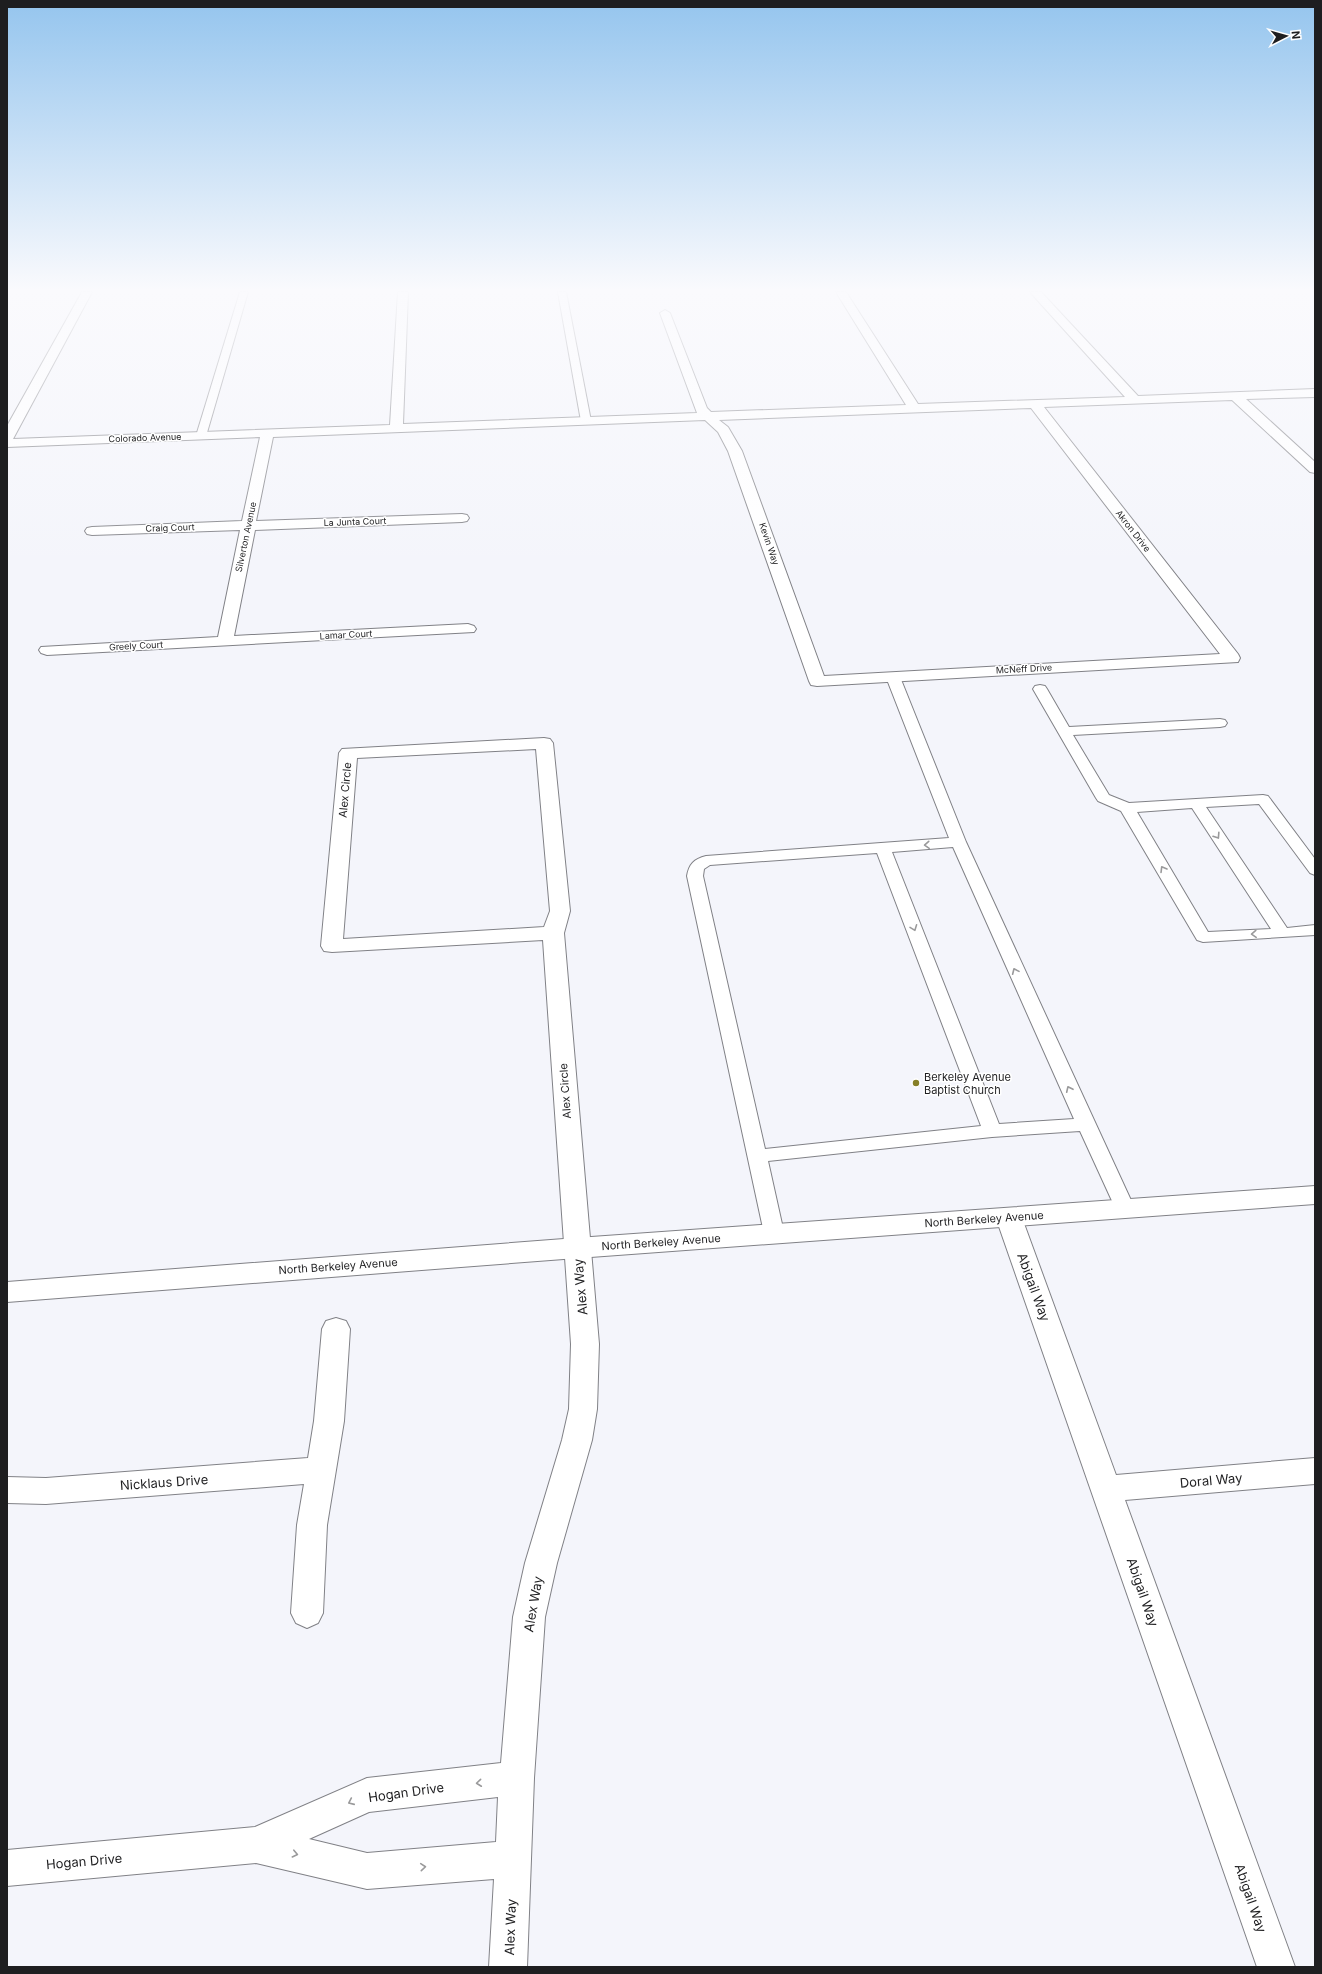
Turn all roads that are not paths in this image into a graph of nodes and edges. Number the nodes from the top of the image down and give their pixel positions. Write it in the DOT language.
graph roads {
  1 [pos="37,384"];
  2 [pos="216,384"];
  3 [pos="398,384"];
  4 [pos="579,384"];
  5 [pos="691,384"];
  6 [pos="899,384"];
  7 [pos="1120,384"];
  8 [pos="1315,393"];
  9 [pos="1235,396"];
  10 [pos="1135,400"];
  11 [pos="1034,404"];
  12 [pos="914,408"];
  13 [pos="707,416"];
  14 [pos="586,421"];
  15 [pos="396,428"];
  16 [pos="267,433"];
  17 [pos="200,436"];
  18 [pos="7,438"];
  19 [pos="7,443"];
  20 [pos="1315,469"];
  21 [pos="462,518"];
  22 [pos="248,526"];
  23 [pos="92,531"];
  24 [pos="468,629"];
  25 [pos="224,641"];
  26 [pos="47,650"];
  27 [pos="1232,658"];
  28 [pos="893,677"];
  29 [pos="817,681"];
  30 [pos="1040,689"];
  31 [pos="1220,723"];
  32 [pos="1064,731"];
  33 [pos="1196,803"];
  34 [pos="1127,808"];
  35 [pos="958,842"];
  36 [pos="883,848"];
  37 [pos="1315,870"];
  38 [pos="1315,930"];
  39 [pos="1282,933"];
  40 [pos="553,934"];
  41 [pos="1086,1124"];
  42 [pos="992,1131"];
  43 [pos="757,1156"];
  44 [pos="1315,1195"];
  45 [pos="1125,1209"];
  46 [pos="1009,1218"];
  47 [pos="774,1234"];
  48 [pos="577,1248"];
  49 [pos="7,1292"];
  50 [pos="336,1329"];
  51 [pos="321,1470"];
  52 [pos="1315,1472"];
  53 [pos="1107,1489"];
  54 [pos="7,1490"];
  55 [pos="306,1613"];
  56 [pos="517,1778"];
  57 [pos="256,1845"];
  58 [pos="513,1859"];
  59 [pos="7,1868"];
  60 [pos="508,1967"];
  61 [pos="1276,1967"];
  1 -- 18 [label="street"];
  2 -- 17 [label="lane"];
  3 -- 15 [label="street"];
  4 -- 14 [label="lane"];
  5 -- 13 [label="street, Kevin Way"];
  6 -- 12 [label="street"];
  7 -- 10 [label="street"];
  8 -- 9 [label="street, Colorado Avenue"];
  9 -- 10 [label="street, Colorado Avenue"];
  9 -- 20 [label="street"];
  10 -- 11 [label="street, Colorado Avenue"];
  11 -- 12 [label="street, Colorado Avenue"];
  11 -- 27 [label="street, Akron Drive"];
  12 -- 13 [label="street, Colorado Avenue"];
  13 -- 14 [label="street, Colorado Avenue"];
  13 -- 29 [label="street, Kevin Way"];
  14 -- 15 [label="street, Colorado Avenue"];
  15 -- 16 [label="street, Colorado Avenue"];
  16 -- 17 [label="street, Colorado Avenue"];
  16 -- 22 [label="street, Silverton Avenue"];
  17 -- 19 [label="street, Colorado Avenue"];
  21 -- 22 [label="street, La Junta Court"];
  22 -- 23 [label="street, Craig Court"];
  22 -- 25 [label="street, Silverton Avenue"];
  24 -- 25 [label="street, Lamar Court"];
  25 -- 26 [label="street, Greely Court"];
  27 -- 28 [label="street, McNeff Drive"];
  28 -- 29 [label="street, McNeff Drive"];
  28 -- 35 [label="lane"];
  30 -- 32 [label="lane"];
  31 -- 32 [label="lane"];
  32 -- 34 [label="lane"];
  33 -- 34 [label="lane"];
  33 -- 37 [label="lane"];
  33 -- 39 [label="lane, one-way"];
  39 -- 34 [label="lane, one-way"];
  35 -- 36 [label="lane, one-way"];
  41 -- 35 [label="lane, one-way"];
  36 -- 42 [label="lane, one-way"];
  36 -- 43 [label="lane"];
  38 -- 39 [label="lane"];
  40 -- 40 [label="street, Alex Circle"];
  40 -- 48 [label="street, Alex Circle"];
  41 -- 42 [label="lane"];
  41 -- 45 [label="lane"];
  42 -- 43 [label="lane"];
  43 -- 47 [label="lane"];
  44 -- 45 [label="street, North Berkeley Avenue"];
  45 -- 46 [label="street, North Berkeley Avenue"];
  46 -- 47 [label="street, North Berkeley Avenue"];
  46 -- 53 [label="street, Abigail Way"];
  47 -- 48 [label="street, North Berkeley Avenue"];
  48 -- 49 [label="street, North Berkeley Avenue"];
  48 -- 56 [label="street, Alex Way"];
  50 -- 51 [label="street"];
  51 -- 54 [label="street, Nicklaus Drive"];
  51 -- 55 [label="street"];
  52 -- 53 [label="street, Doral Way"];
  53 -- 61 [label="street, Abigail Way"];
  56 -- 57 [label="street, Hogan Drive, one-way"];
  56 -- 58 [label="street, Alex Way"];
  57 -- 58 [label="street, Hogan Drive, one-way"];
  57 -- 59 [label="street, Hogan Drive"];
  58 -- 60 [label="street, Alex Way"];
}
